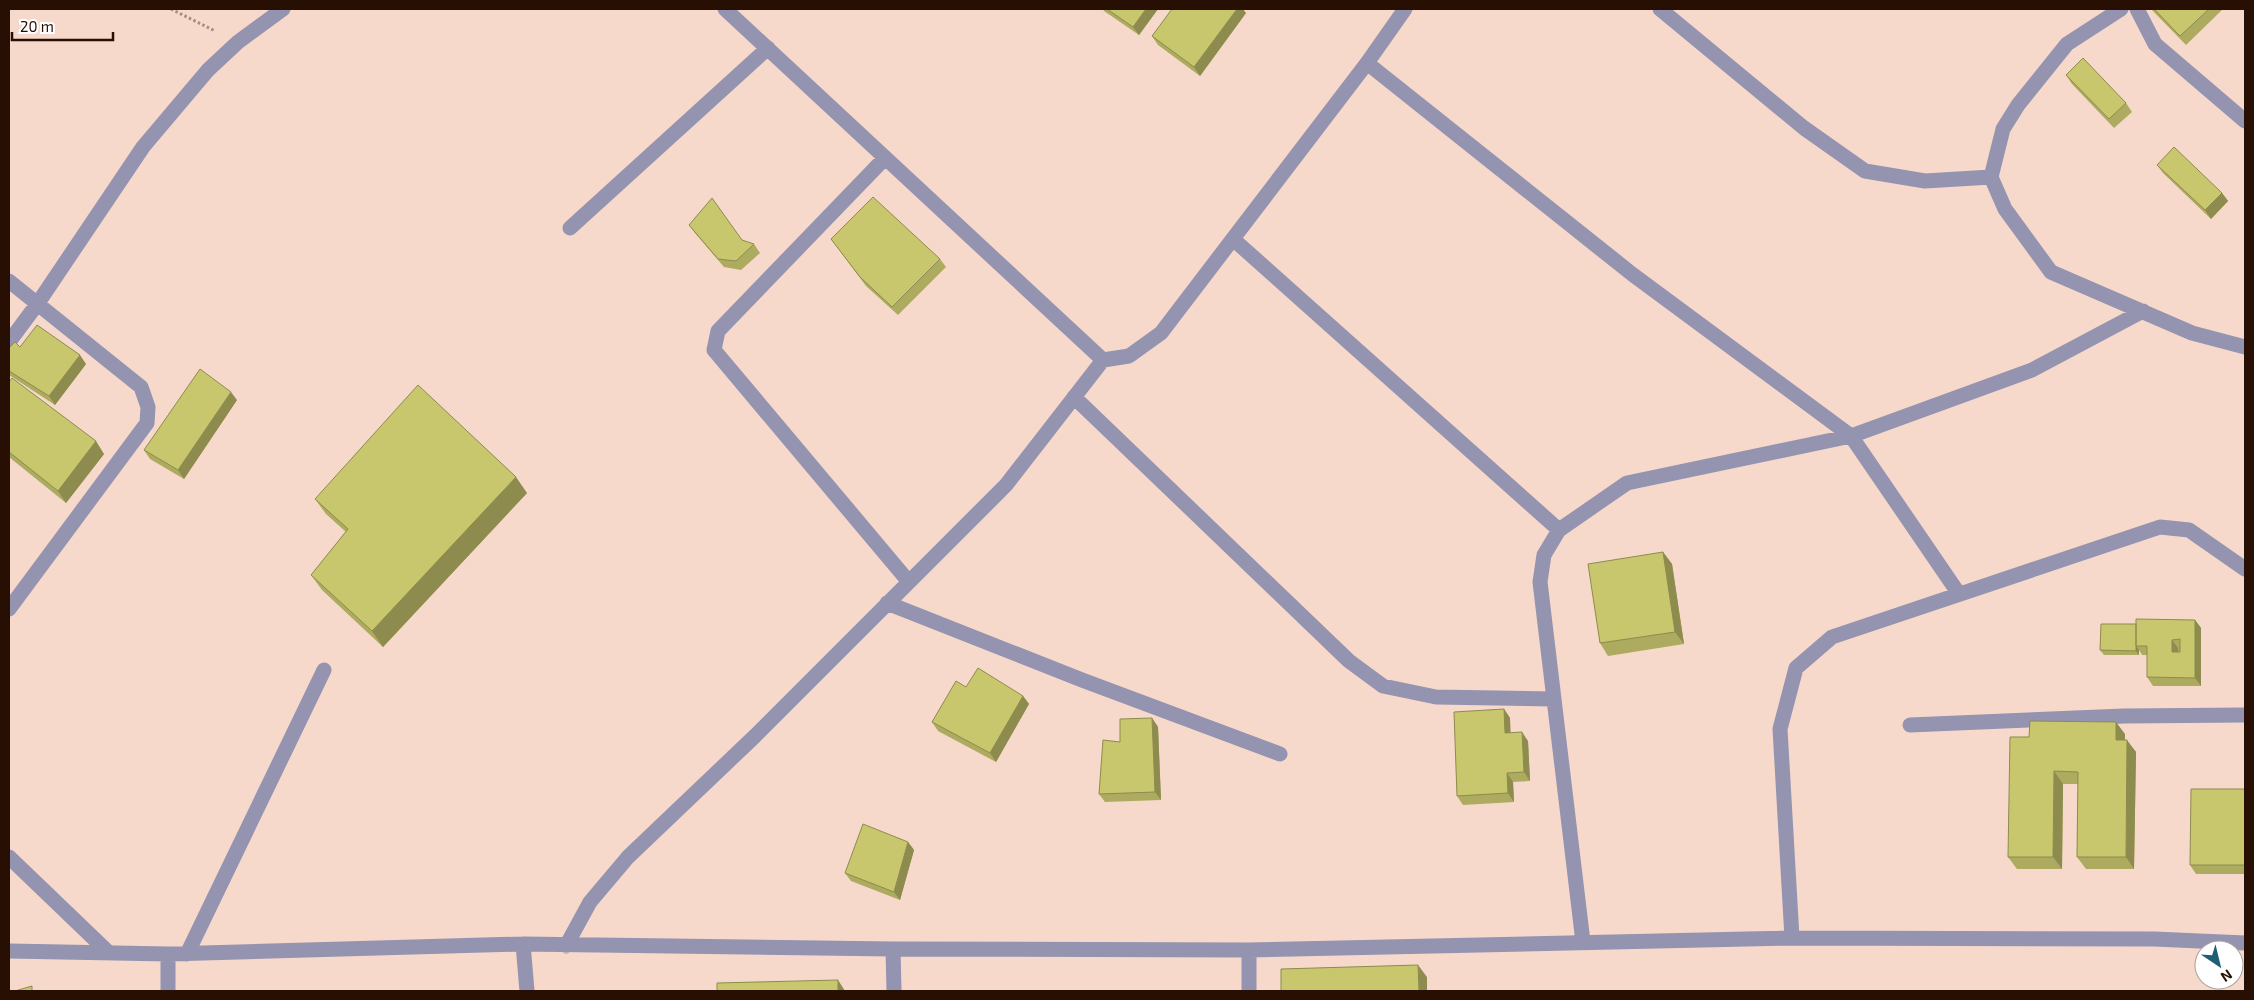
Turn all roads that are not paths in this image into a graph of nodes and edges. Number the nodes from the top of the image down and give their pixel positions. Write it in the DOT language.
graph roads {
  1 [pos="283,9"];
  2 [pos="726,9"];
  3 [pos="1405,9"];
  4 [pos="1660,9"];
  5 [pos="2121,9"];
  6 [pos="2137,9"];
  7 [pos="768,48"];
  8 [pos="1367,63"];
  9 [pos="2245,121"];
  10 [pos="885,158"];
  11 [pos="1991,177"];
  12 [pos="570,228"];
  13 [pos="1233,239"];
  14 [pos="9,281"];
  15 [pos="38,303"];
  16 [pos="2143,311"];
  17 [pos="9,342"];
  18 [pos="2245,347"];
  19 [pos="1103,360"];
  20 [pos="1074,397"];
  21 [pos="1851,436"];
  22 [pos="1558,530"];
  23 [pos="2245,569"];
  24 [pos="909,582"];
  25 [pos="1959,594"];
  26 [pos="887,603"];
  27 [pos="9,609"];
  28 [pos="324,670"];
  29 [pos="1554,699"];
  30 [pos="2245,715"];
  31 [pos="1910,725"];
  32 [pos="1280,754"];
  33 [pos="9,857"];
  34 [pos="1792,938"];
  35 [pos="1583,942"];
  36 [pos="2245,943"];
  37 [pos="523,944"];
  38 [pos="566,946"];
  39 [pos="893,949"];
  40 [pos="9,950"];
  41 [pos="1249,950"];
  42 [pos="109,953"];
  43 [pos="168,954"];
  44 [pos="187,954"];
  45 [pos="168,991"];
  46 [pos="527,991"];
  47 [pos="894,991"];
  48 [pos="1249,991"];
  1 -- 15 [label="street"];
  2 -- 7 [label="street"];
  3 -- 8 [label="street"];
  4 -- 11 [label="street"];
  5 -- 11 [label="street"];
  6 -- 9 [label="street"];
  7 -- 10 [label="street"];
  7 -- 12 [label="street"];
  8 -- 13 [label="street"];
  8 -- 21 [label="street"];
  10 -- 19 [label="street"];
  10 -- 24 [label="street"];
  11 -- 16 [label="street"];
  13 -- 19 [label="street"];
  13 -- 22 [label="street"];
  14 -- 15 [label="street"];
  15 -- 17 [label="street"];
  15 -- 27 [label="street"];
  16 -- 18 [label="street"];
  16 -- 21 [label="street"];
  19 -- 20 [label="street"];
  20 -- 24 [label="street"];
  20 -- 29 [label="street"];
  21 -- 22 [label="street"];
  21 -- 25 [label="street"];
  22 -- 29 [label="street"];
  23 -- 25 [label="street"];
  24 -- 26 [label="street"];
  25 -- 34 [label="street"];
  26 -- 32 [label="street"];
  26 -- 38 [label="street"];
  28 -- 44 [label="street"];
  29 -- 35 [label="street"];
  30 -- 31 [label="street"];
  33 -- 42 [label="street"];
  34 -- 35 [label="street"];
  34 -- 36 [label="street"];
  35 -- 41 [label="street"];
  37 -- 38 [label="street"];
  37 -- 44 [label="street"];
  37 -- 46 [label="street"];
  38 -- 39 [label="street"];
  39 -- 41 [label="street"];
  39 -- 47 [label="street"];
  40 -- 42 [label="street"];
  41 -- 48 [label="street"];
  42 -- 43 [label="street"];
  43 -- 44 [label="street"];
  43 -- 45 [label="street"];
}
